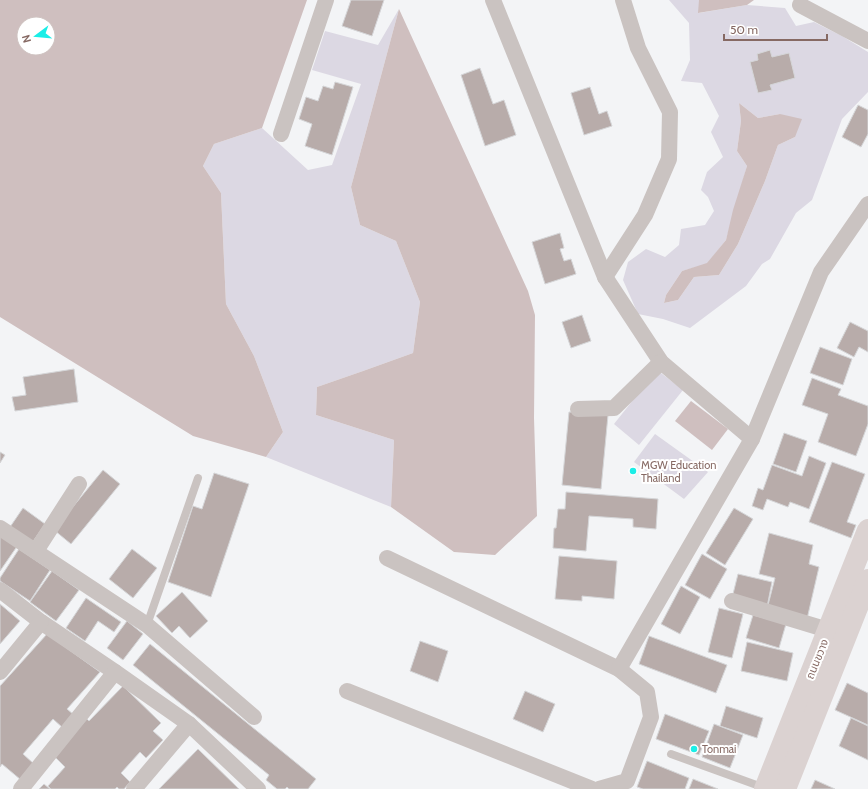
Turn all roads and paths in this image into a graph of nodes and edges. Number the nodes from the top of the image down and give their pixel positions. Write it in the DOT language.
graph roads {
  1 [pos="326,0"];
  2 [pos="493,0"];
  3 [pos="623,0"];
  4 [pos="800,5"];
  5 [pos="868,41"];
  6 [pos="281,134"];
  7 [pos="868,204"];
  8 [pos="605,277"];
  9 [pos="661,362"];
  10 [pos="578,409"];
  11 [pos="752,439"];
  12 [pos="198,478"];
  13 [pos="79,484"];
  14 [pos="0,528"];
  15 [pos="868,530"];
  16 [pos="36,551"];
  17 [pos="388,558"];
  18 [pos="868,580"];
  19 [pos="0,590"];
  20 [pos="732,601"];
  21 [pos="41,622"];
  22 [pos="147,625"];
  23 [pos="828,630"];
  24 [pos="619,669"];
  25 [pos="0,672"];
  26 [pos="115,672"];
  27 [pos="347,691"];
  28 [pos="254,717"];
  29 [pos="189,724"];
  30 [pos="671,754"];
  31 [pos="21,789"];
  32 [pos="134,789"];
  33 [pos="258,789"];
  34 [pos="592,789"];
  35 [pos="599,789"];
  36 [pos="772,789"];
  1 -- 6 [label="street"];
  2 -- 8 [label="street"];
  3 -- 8 [label="street"];
  4 -- 5 [label="street"];
  7 -- 11 [label="street"];
  8 -- 9 [label="street"];
  9 -- 10 [label="street"];
  9 -- 11 [label="street"];
  11 -- 24 [label="street"];
  12 -- 22 [label="lane"];
  13 -- 16 [label="street"];
  14 -- 16 [label="street"];
  15 -- 23 [label="main road, ถนนขวาง"];
  16 -- 22 [label="street"];
  17 -- 24 [label="street"];
  18 -- 36 [label="main road, ถนนขวาง"];
  19 -- 21 [label="street"];
  20 -- 23 [label="street"];
  21 -- 25 [label="street"];
  21 -- 26 [label="street"];
  22 -- 28 [label="street"];
  23 -- 36 [label="main road, ถนนขวาง"];
  24 -- 35 [label="street"];
  26 -- 29 [label="street"];
  26 -- 31 [label="street"];
  27 -- 34 [label="street"];
  29 -- 32 [label="street"];
  29 -- 33 [label="street"];
  30 -- 36 [label="lane"];
}
